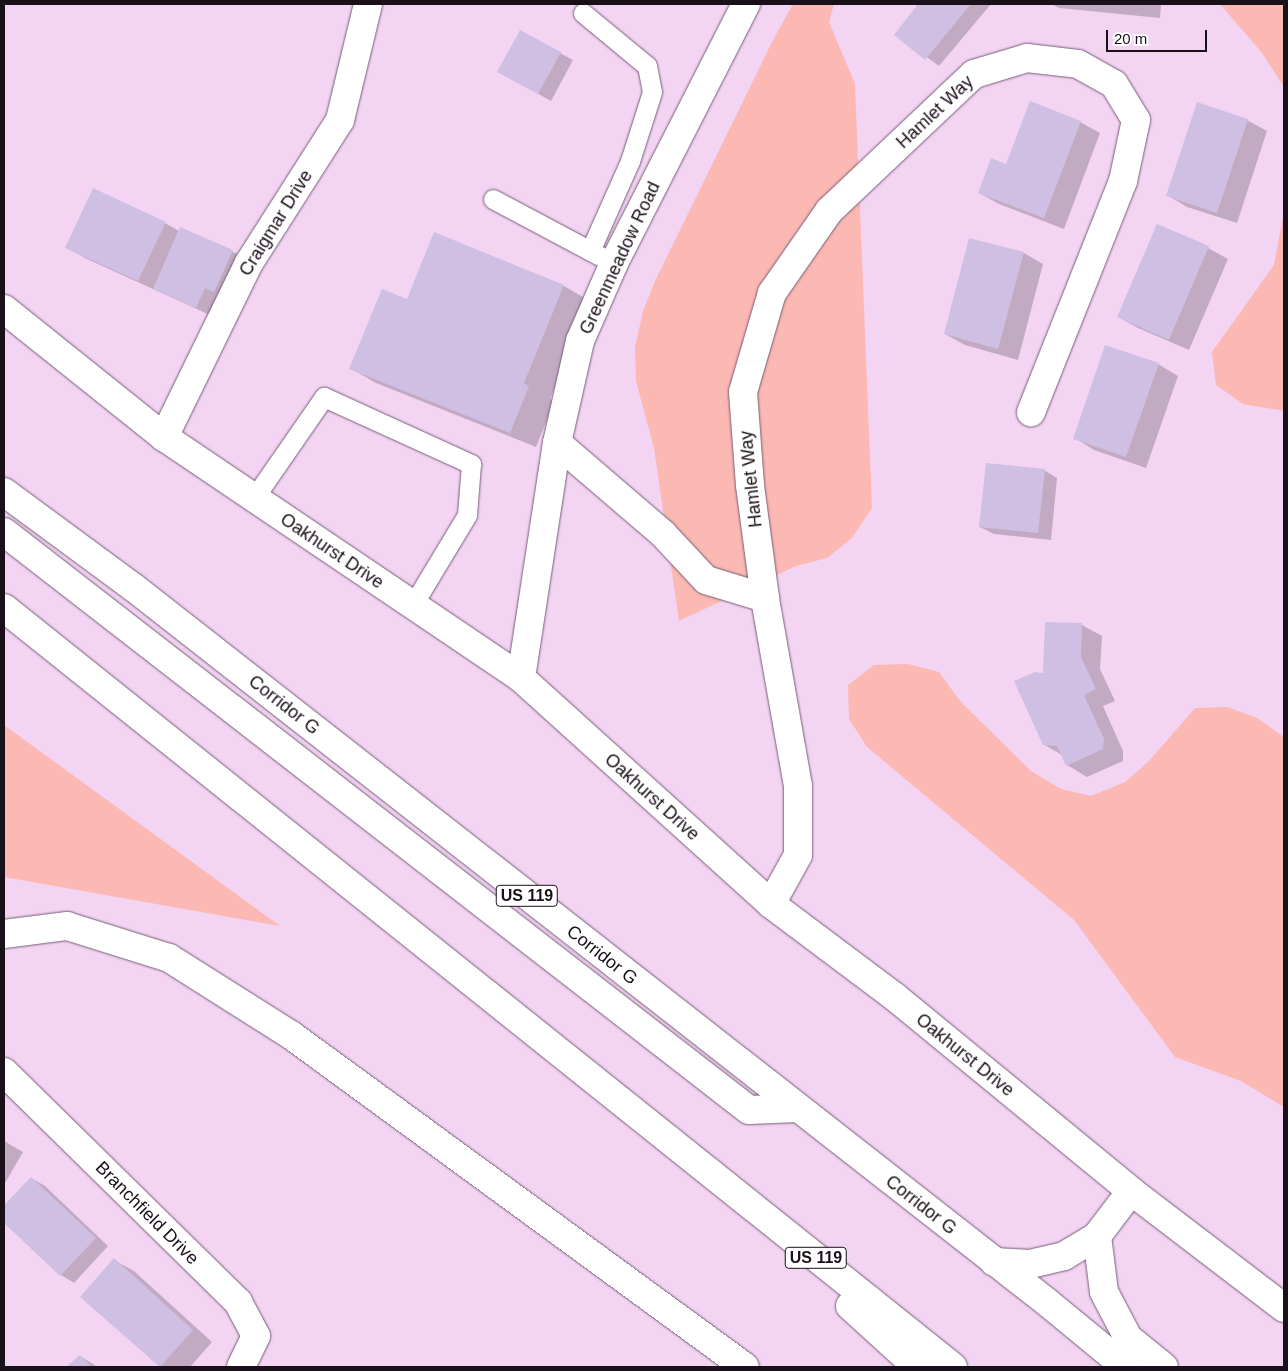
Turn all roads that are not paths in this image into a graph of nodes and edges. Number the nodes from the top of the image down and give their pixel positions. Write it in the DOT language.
graph roads {
  1 [pos="368,4"];
  2 [pos="746,4"];
  3 [pos="583,13"];
  4 [pos="493,198"];
  5 [pos="602,257"];
  6 [pos="4,308"];
  7 [pos="1031,412"];
  8 [pos="164,437"];
  9 [pos="557,443"];
  10 [pos="4,492"];
  11 [pos="254,498"];
  12 [pos="4,532"];
  13 [pos="765,598"];
  14 [pos="412,606"];
  15 [pos="4,608"];
  16 [pos="521,678"];
  17 [pos="771,904"];
  18 [pos="4,934"];
  19 [pos="563,1055"];
  20 [pos="4,1072"];
  21 [pos="798,1108"];
  22 [pos="1131,1191"];
  23 [pos="1097,1236"];
  24 [pos="994,1262"];
  25 [pos="1284,1308"];
  26 [pos="241,1367"];
  27 [pos="745,1367"];
  28 [pos="917,1367"];
  29 [pos="953,1367"];
  30 [pos="1126,1367"];
  31 [pos="1164,1367"];
  1 -- 8 [label="main road, Craigmar Drive"];
  2 -- 5 [label="main road, Greenmeadow Road"];
  3 -- 5 [label="lane"];
  4 -- 5 [label="lane"];
  5 -- 9 [label="main road, Greenmeadow Road"];
  6 -- 8 [label="main road, Oakhurst Drive"];
  7 -- 13 [label="main road, Hamlet Way"];
  8 -- 11 [label="main road, Oakhurst Drive"];
  9 -- 13 [label="main road"];
  9 -- 16 [label="main road, Greenmeadow Road"];
  10 -- 21 [label="main road, Corridor G / US 119"];
  11 -- 14 [label="main road, Oakhurst Drive"];
  11 -- 14 [label="lane"];
  12 -- 21 [label="main road"];
  13 -- 17 [label="main road, Hamlet Way"];
  14 -- 16 [label="main road, Oakhurst Drive"];
  15 -- 19 [label="main road, US 119"];
  16 -- 17 [label="main road, Oakhurst Drive"];
  17 -- 22 [label="main road, Oakhurst Drive"];
  18 -- 27 [label="main road"];
  19 -- 28 [label="main road"];
  19 -- 29 [label="main road, US 119"];
  20 -- 26 [label="main road, Branchfield Drive"];
  21 -- 24 [label="main road, Corridor G / US 119"];
  22 -- 23 [label="main road"];
  22 -- 25 [label="main road, Oakhurst Drive"];
  23 -- 24 [label="main road"];
  23 -- 31 [label="main road"];
  24 -- 30 [label="main road, Corridor G / US 119"];
}
